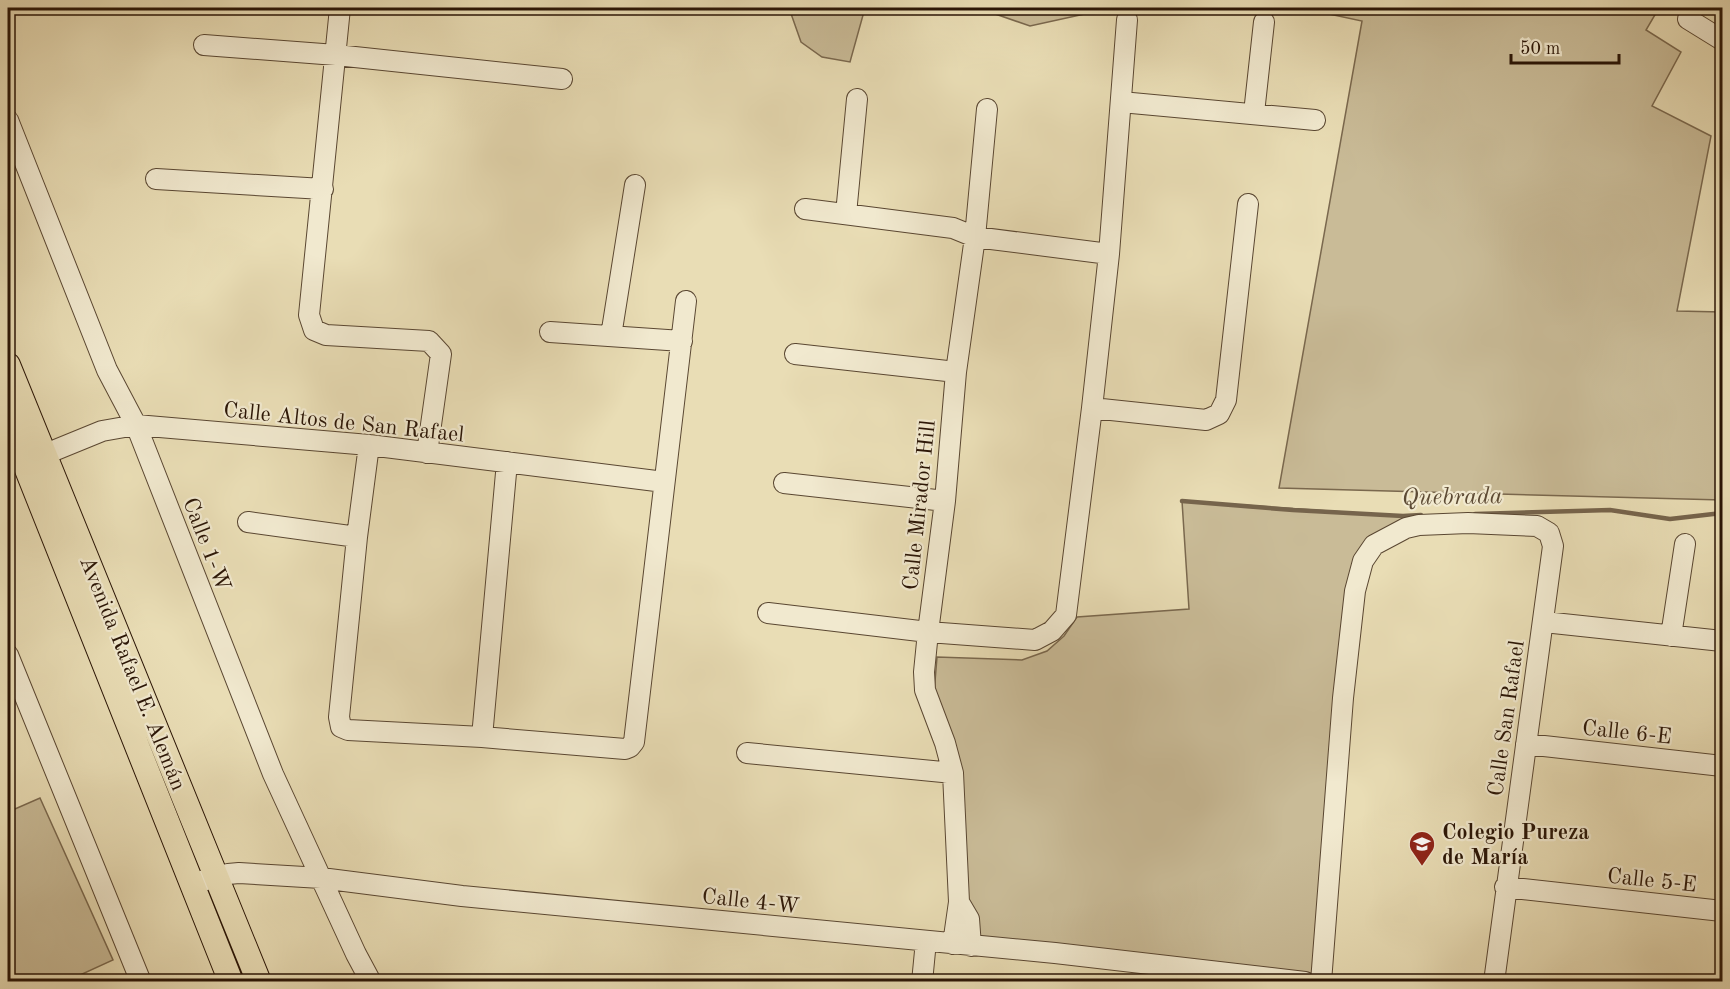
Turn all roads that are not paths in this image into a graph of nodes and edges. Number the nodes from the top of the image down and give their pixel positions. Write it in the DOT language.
graph roads {
  1 [pos="340,8"];
  2 [pos="1688,19"];
  3 [pos="1127,20"];
  4 [pos="1264,22"];
  5 [pos="1722,40"];
  6 [pos="204,45"];
  7 [pos="336,55"];
  8 [pos="562,79"];
  9 [pos="857,99"];
  10 [pos="1121,102"];
  11 [pos="987,109"];
  12 [pos="1254,113"];
  13 [pos="8,120"];
  14 [pos="1315,120"];
  15 [pos="156,179"];
  16 [pos="635,185"];
  17 [pos="323,189"];
  18 [pos="1248,204"];
  19 [pos="805,209"];
  20 [pos="846,214"];
  21 [pos="975,237"];
  22 [pos="1108,254"];
  23 [pos="686,301"];
  24 [pos="550,332"];
  25 [pos="611,336"];
  26 [pos="682,341"];
  27 [pos="795,354"];
  28 [pos="8,365"];
  29 [pos="956,372"];
  30 [pos="1092,408"];
  31 [pos="8,422"];
  32 [pos="136,425"];
  33 [pos="369,445"];
  34 [pos="427,453"];
  35 [pos="35,459"];
  36 [pos="507,462"];
  37 [pos="664,482"];
  38 [pos="784,483"];
  39 [pos="945,501"];
  40 [pos="248,522"];
  41 [pos="357,537"];
  42 [pos="1685,544"];
  43 [pos="768,612"];
  44 [pos="1544,622"];
  45 [pos="928,632"];
  46 [pos="1671,636"];
  47 [pos="1722,641"];
  48 [pos="10,666"];
  49 [pos="482,737"];
  50 [pos="1526,744"];
  51 [pos="747,753"];
  52 [pos="1722,766"];
  53 [pos="953,773"];
  54 [pos="217,877"];
  55 [pos="321,878"];
  56 [pos="194,884"];
  57 [pos="1505,887"];
  58 [pos="1722,911"];
  59 [pos="926,941"];
  60 [pos="962,945"];
  61 [pos="141,981"];
  62 [pos="231,981"];
  63 [pos="259,981"];
  64 [pos="371,981"];
  65 [pos="922,981"];
  66 [pos="1305,981"];
  67 [pos="1321,981"];
  68 [pos="1494,981"];
  1 -- 7 [label="street"];
  2 -- 5 [label="street"];
  3 -- 10 [label="street"];
  4 -- 12 [label="street"];
  6 -- 7 [label="street"];
  7 -- 8 [label="street"];
  7 -- 17 [label="street"];
  9 -- 20 [label="street"];
  10 -- 12 [label="street"];
  10 -- 22 [label="street"];
  11 -- 21 [label="street, Calle Mirador Hill"];
  12 -- 14 [label="street"];
  13 -- 32 [label="street, Calle 1-W"];
  15 -- 17 [label="street"];
  16 -- 25 [label="street"];
  17 -- 34 [label="street"];
  18 -- 30 [label="street"];
  19 -- 20 [label="street"];
  20 -- 21 [label="street"];
  21 -- 22 [label="street"];
  21 -- 29 [label="street, Calle Mirador Hill"];
  22 -- 30 [label="street"];
  23 -- 26 [label="street"];
  24 -- 25 [label="street"];
  25 -- 26 [label="street"];
  26 -- 37 [label="street"];
  27 -- 29 [label="street"];
  28 -- 35 [label="main road, Avenida Rafael E. Alemán"];
  29 -- 39 [label="street, Calle Mirador Hill"];
  30 -- 45 [label="street"];
  31 -- 35 [label="main road, Avenida Rafael E. Alemán"];
  32 -- 33 [label="street, Calle Altos de San Rafael"];
  32 -- 35 [label="street, Calle Altos de San Rafael"];
  32 -- 55 [label="street, Calle 1-W"];
  33 -- 34 [label="street, Calle Altos de San Rafael"];
  33 -- 41 [label="street"];
  34 -- 36 [label="street, Calle Altos de San Rafael"];
  35 -- 54 [label="main road, Avenida Rafael E. Alemán"];
  35 -- 56 [label="main road, Avenida Rafael E. Alemán"];
  36 -- 37 [label="street, Calle Altos de San Rafael"];
  36 -- 49 [label="street"];
  37 -- 49 [label="street"];
  38 -- 39 [label="street"];
  39 -- 45 [label="street, Calle Mirador Hill"];
  40 -- 41 [label="street"];
  41 -- 49 [label="street"];
  42 -- 46 [label="street"];
  43 -- 45 [label="street"];
  44 -- 46 [label="street"];
  44 -- 50 [label="street, Calle San Rafael"];
  44 -- 67 [label="street, Calle San Rafael"];
  45 -- 53 [label="street, Calle Mirador Hill"];
  46 -- 47 [label="street"];
  48 -- 61 [label="street"];
  50 -- 52 [label="street, Calle 6-E"];
  50 -- 57 [label="street, Calle San Rafael"];
  51 -- 53 [label="street"];
  53 -- 60 [label="street, Calle Mirador Hill"];
  54 -- 55 [label="street, Calle 4-W"];
  54 -- 56 [label="street, Calle 4-W"];
  54 -- 63 [label="main road, Avenida Rafael E. Alemán"];
  55 -- 59 [label="street, Calle 4-W"];
  55 -- 64 [label="street, Calle 1-W"];
  56 -- 62 [label="main road, Avenida Rafael E. Alemán"];
  57 -- 58 [label="street, Calle 5-E"];
  57 -- 68 [label="street, Calle San Rafael"];
  59 -- 60 [label="street, Calle 4-W"];
  59 -- 65 [label="street"];
  60 -- 66 [label="street, Calle 4-W"];
}
